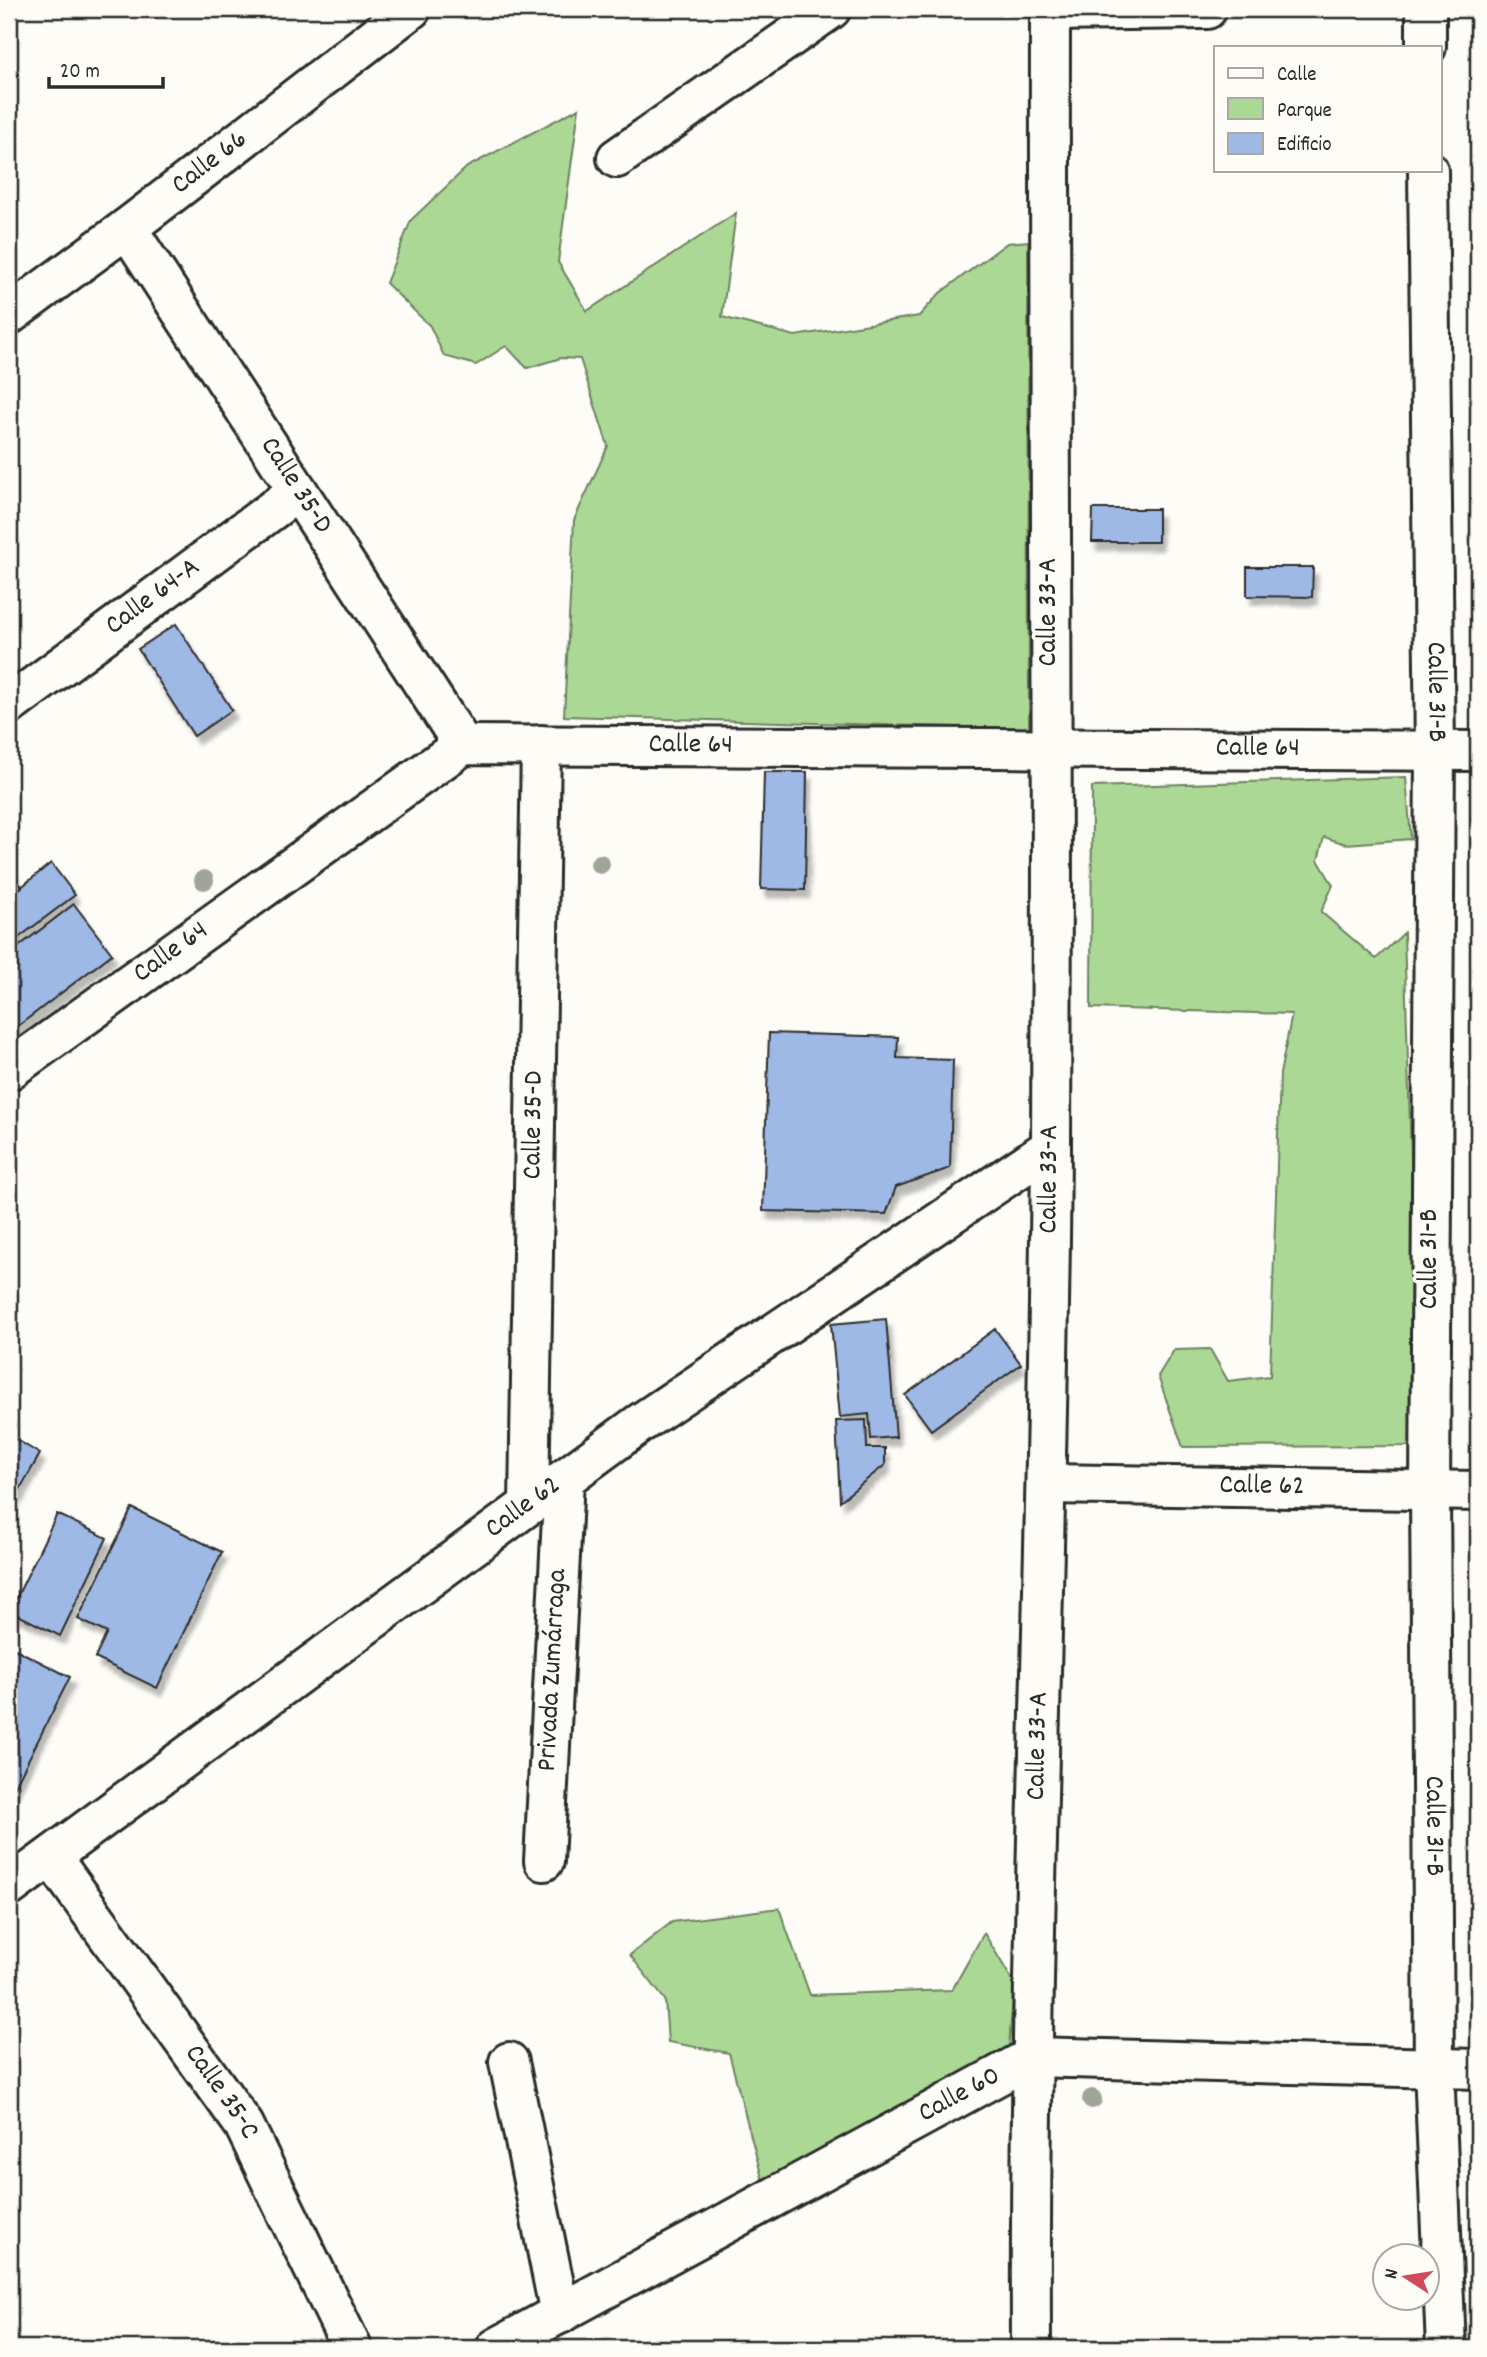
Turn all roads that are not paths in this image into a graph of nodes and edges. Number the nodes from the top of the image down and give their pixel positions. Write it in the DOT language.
graph roads {
  1 [pos="411,9"];
  2 [pos="831,9"];
  3 [pos="1208,9"];
  4 [pos="1426,9"];
  5 [pos="1050,10"];
  6 [pos="1426,46"];
  7 [pos="617,158"];
  8 [pos="1428,172"];
  9 [pos="128,228"];
  10 [pos="9,315"];
  11 [pos="298,491"];
  12 [pos="9,705"];
  13 [pos="463,745"];
  14 [pos="541,745"];
  15 [pos="1051,749"];
  16 [pos="1435,751"];
  17 [pos="1478,751"];
  18 [pos="9,1070"];
  19 [pos="1051,1147"];
  20 [pos="564,1479"];
  21 [pos="1047,1484"];
  22 [pos="1430,1490"];
  23 [pos="1478,1491"];
  24 [pos="529,1505"];
  25 [pos="52,1858"];
  26 [pos="544,1861"];
  27 [pos="9,1887"];
  28 [pos="1032,2057"];
  29 [pos="509,2062"];
  30 [pos="1434,2068"];
  31 [pos="1478,2069"];
  32 [pos="560,2314"];
  33 [pos="352,2348"];
  34 [pos="496,2348"];
  35 [pos="1031,2348"];
  36 [pos="1446,2348"];
  1 -- 9 [label="street, Calle 66"];
  2 -- 7 [label="street"];
  3 -- 5 [label="street"];
  4 -- 6 [label="street"];
  5 -- 15 [label="street, Calle 33-A"];
  8 -- 16 [label="street, Calle 31-B"];
  9 -- 10 [label="street, Calle 66"];
  9 -- 11 [label="street, Calle 35-D"];
  11 -- 12 [label="street, Calle 64-A"];
  11 -- 13 [label="street, Calle 35-D"];
  13 -- 14 [label="street, Calle 64"];
  13 -- 18 [label="street, Calle 64"];
  14 -- 15 [label="street, Calle 64"];
  14 -- 24 [label="street, Calle 35-D"];
  15 -- 16 [label="street, Calle 64"];
  15 -- 19 [label="street, Calle 33-A"];
  16 -- 17 [label="street, Calle 64"];
  16 -- 22 [label="street, Calle 31-B"];
  19 -- 20 [label="street, Calle 62"];
  19 -- 21 [label="street, Calle 33-A"];
  20 -- 24 [label="street, Calle 62"];
  20 -- 26 [label="street, Privada Zumárraga"];
  21 -- 22 [label="street, Calle 62"];
  21 -- 28 [label="street, Calle 33-A"];
  22 -- 23 [label="street, Calle 62"];
  22 -- 30 [label="street, Calle 31-B"];
  24 -- 25 [label="street, Calle 62"];
  25 -- 27 [label="street, Calle 62"];
  25 -- 33 [label="street, Calle 35-C"];
  28 -- 30 [label="street, Calle 60"];
  28 -- 32 [label="street, Calle 60"];
  28 -- 35 [label="street, Calle 33-A"];
  29 -- 32 [label="street"];
  30 -- 31 [label="street, Calle 60"];
  30 -- 36 [label="street, Calle 31-B"];
  32 -- 34 [label="street, Calle 60"];
}
